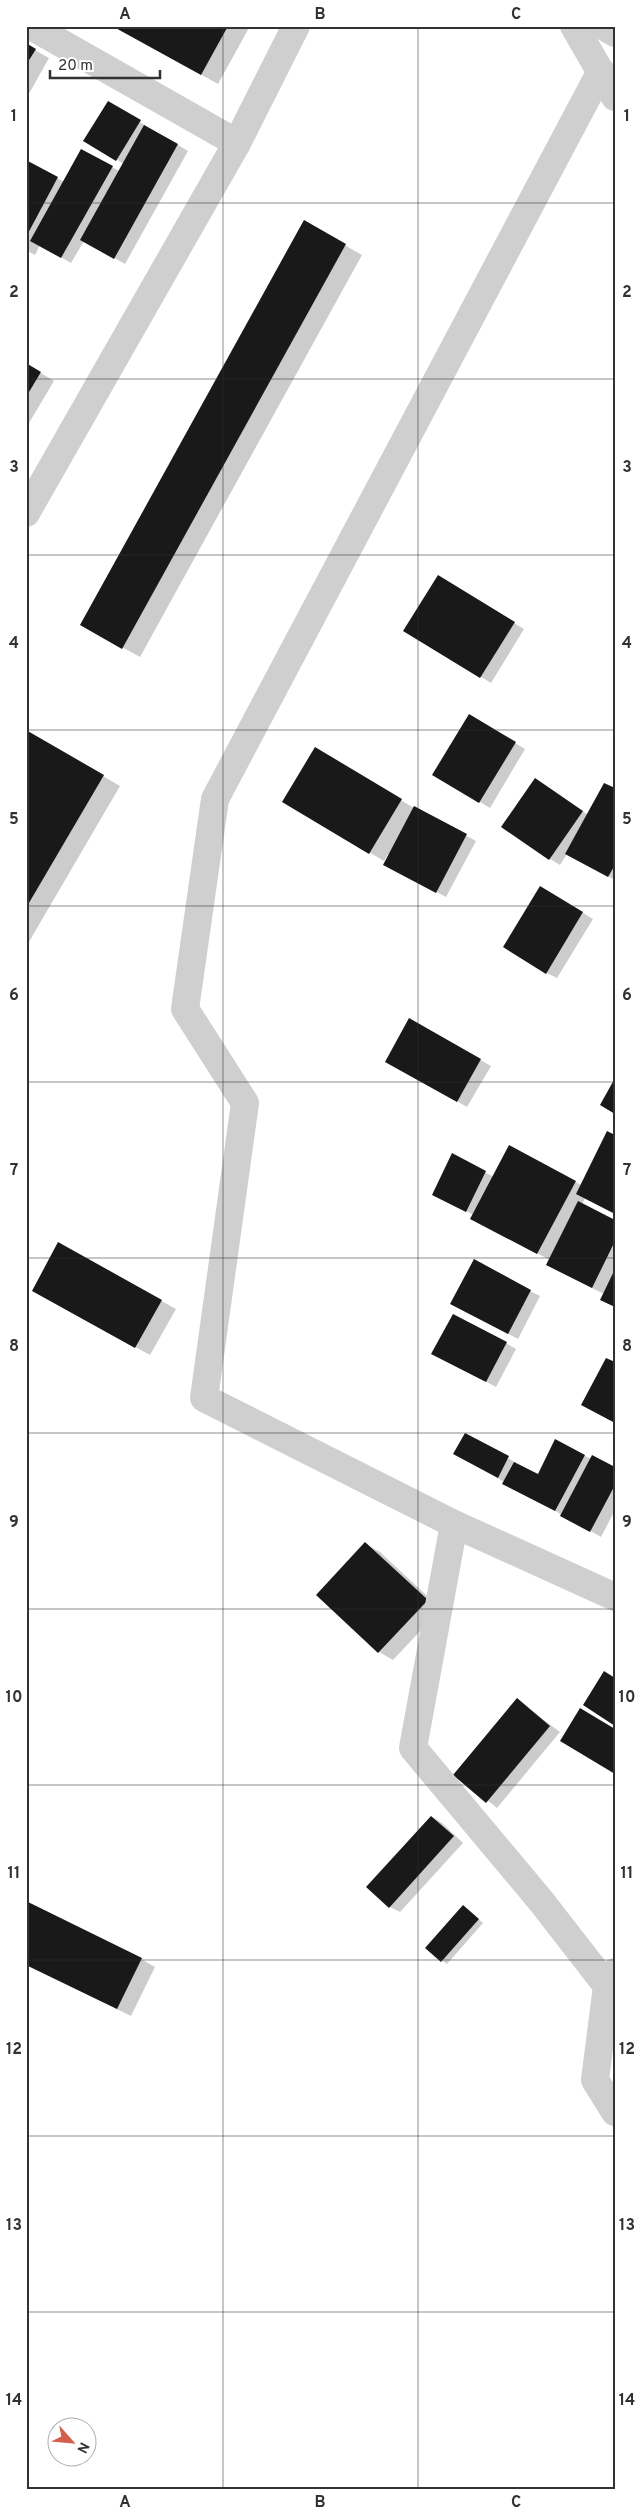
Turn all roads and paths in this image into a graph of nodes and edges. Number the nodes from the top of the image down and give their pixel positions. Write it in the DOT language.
graph roads {
  1 [pos="31,26"];
  2 [pos="296,26"];
  3 [pos="574,26"];
  4 [pos="603,26"];
  5 [pos="615,33"];
  6 [pos="601,71"];
  7 [pos="615,97"];
  8 [pos="237,142"];
  9 [pos="26,513"];
  10 [pos="454,1524"];
  11 [pos="615,1597"];
  12 [pos="611,1979"];
  13 [pos="615,2112"];
  1 -- 8 [label="street"];
  2 -- 8 [label="street"];
  3 -- 6 [label="street"];
  4 -- 5 [label="street"];
  6 -- 7 [label="street"];
  6 -- 10 [label="street"];
  8 -- 9 [label="street"];
  10 -- 11 [label="street"];
  10 -- 12 [label="street"];
  12 -- 13 [label="street"];
}
